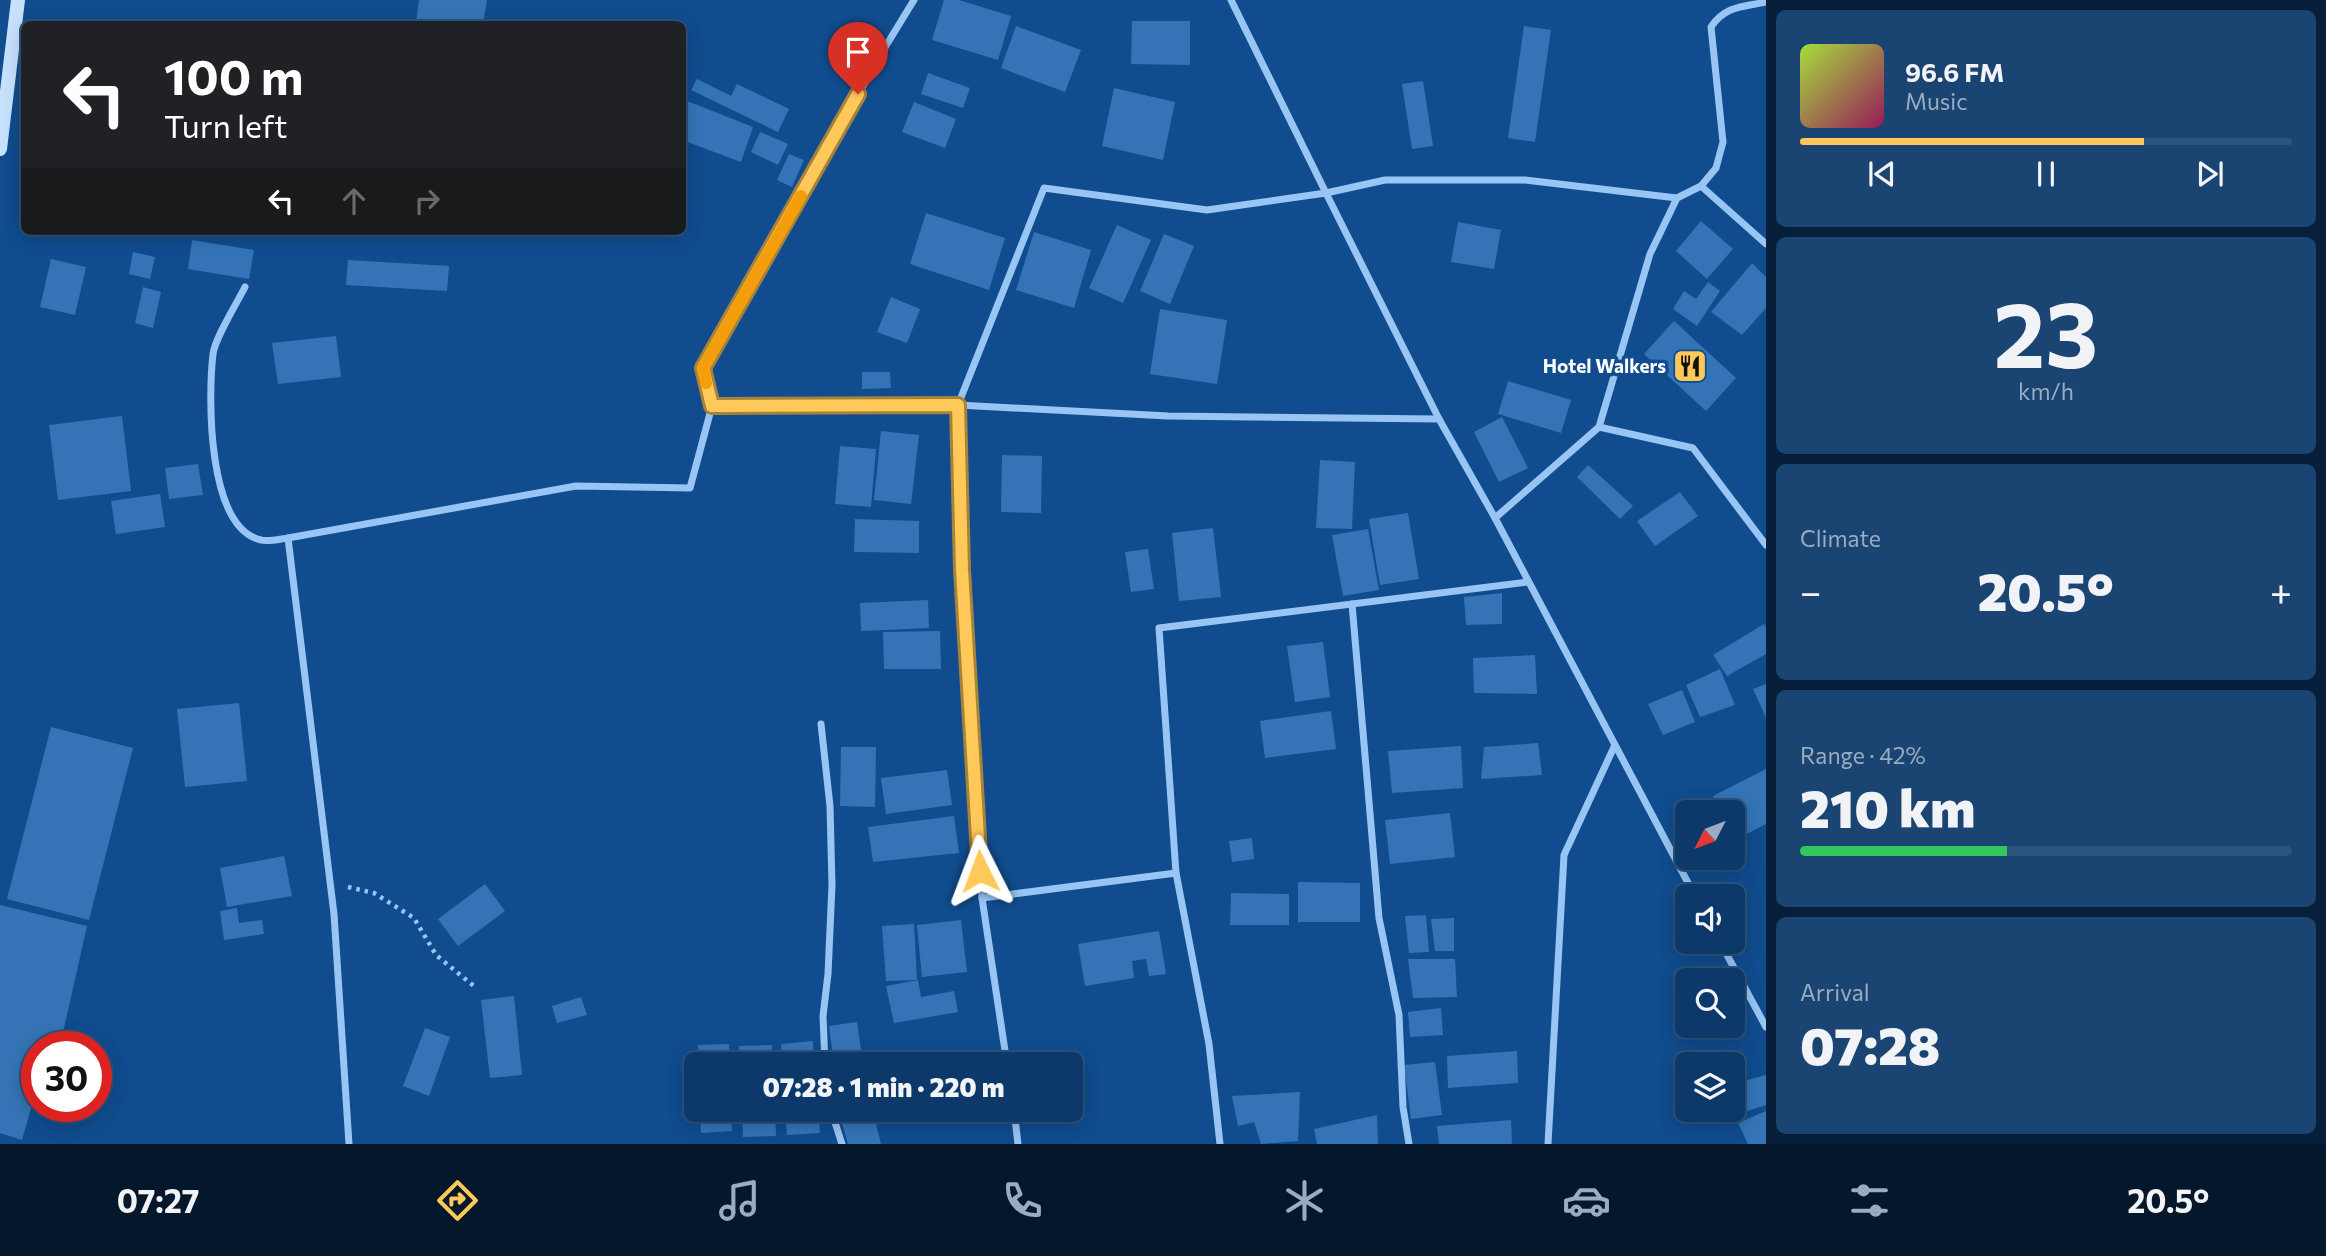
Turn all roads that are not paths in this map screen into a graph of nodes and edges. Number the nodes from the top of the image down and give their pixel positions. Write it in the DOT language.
graph roads {
  1 [pos="18,0"];
  2 [pos="915,0"];
  3 [pos="1231,0"];
  4 [pos="1766,2"];
  5 [pos="1734,4"];
  6 [pos="0,149"];
  7 [pos="1701,186"];
  8 [pos="1326,194"];
  9 [pos="1677,198"];
  10 [pos="1766,244"];
  11 [pos="245,287"];
  12 [pos="958,405"];
  13 [pos="712,406"];
  14 [pos="1439,419"];
  15 [pos="1600,427"];
  16 [pos="1495,518"];
  17 [pos="288,538"];
  18 [pos="1766,545"];
  19 [pos="1528,582"];
  20 [pos="1352,604"];
  21 [pos="821,724"];
  22 [pos="1614,747"];
  23 [pos="1176,873"];
  24 [pos="1688,884"];
  25 [pos="982,898"];
  26 [pos="1726,954"];
  27 [pos="1766,1027"];
  28 [pos="824,1052"];
  29 [pos="1005,1052"];
  30 [pos="835,1122"];
  31 [pos="1015,1122"];
  32 [pos="349,1144"];
  33 [pos="842,1144"];
  34 [pos="1018,1144"];
  35 [pos="1220,1144"];
  36 [pos="1409,1144"];
  37 [pos="1548,1144"];
  1 -- 6 [label="main road"];
  2 -- 13 [label="street"];
  3 -- 8 [label="street"];
  4 -- 5 [label="street"];
  5 -- 7 [label="street"];
  7 -- 9 [label="street"];
  7 -- 10 [label="street"];
  8 -- 9 [label="street"];
  8 -- 12 [label="street"];
  8 -- 14 [label="street"];
  9 -- 15 [label="street"];
  11 -- 17 [label="street"];
  12 -- 13 [label="street"];
  12 -- 14 [label="street"];
  12 -- 25 [label="street"];
  13 -- 17 [label="street"];
  14 -- 16 [label="street"];
  15 -- 16 [label="street"];
  15 -- 18 [label="street"];
  16 -- 19 [label="street"];
  17 -- 32 [label="street"];
  19 -- 20 [label="street"];
  19 -- 22 [label="street"];
  20 -- 23 [label="street"];
  20 -- 36 [label="street"];
  21 -- 28 [label="street"];
  22 -- 24 [label="street"];
  22 -- 37 [label="street"];
  23 -- 25 [label="street"];
  23 -- 35 [label="street"];
  25 -- 29 [label="street"];
  26 -- 27 [label="street"];
  30 -- 33 [label="street"];
  31 -- 34 [label="street"];
}
